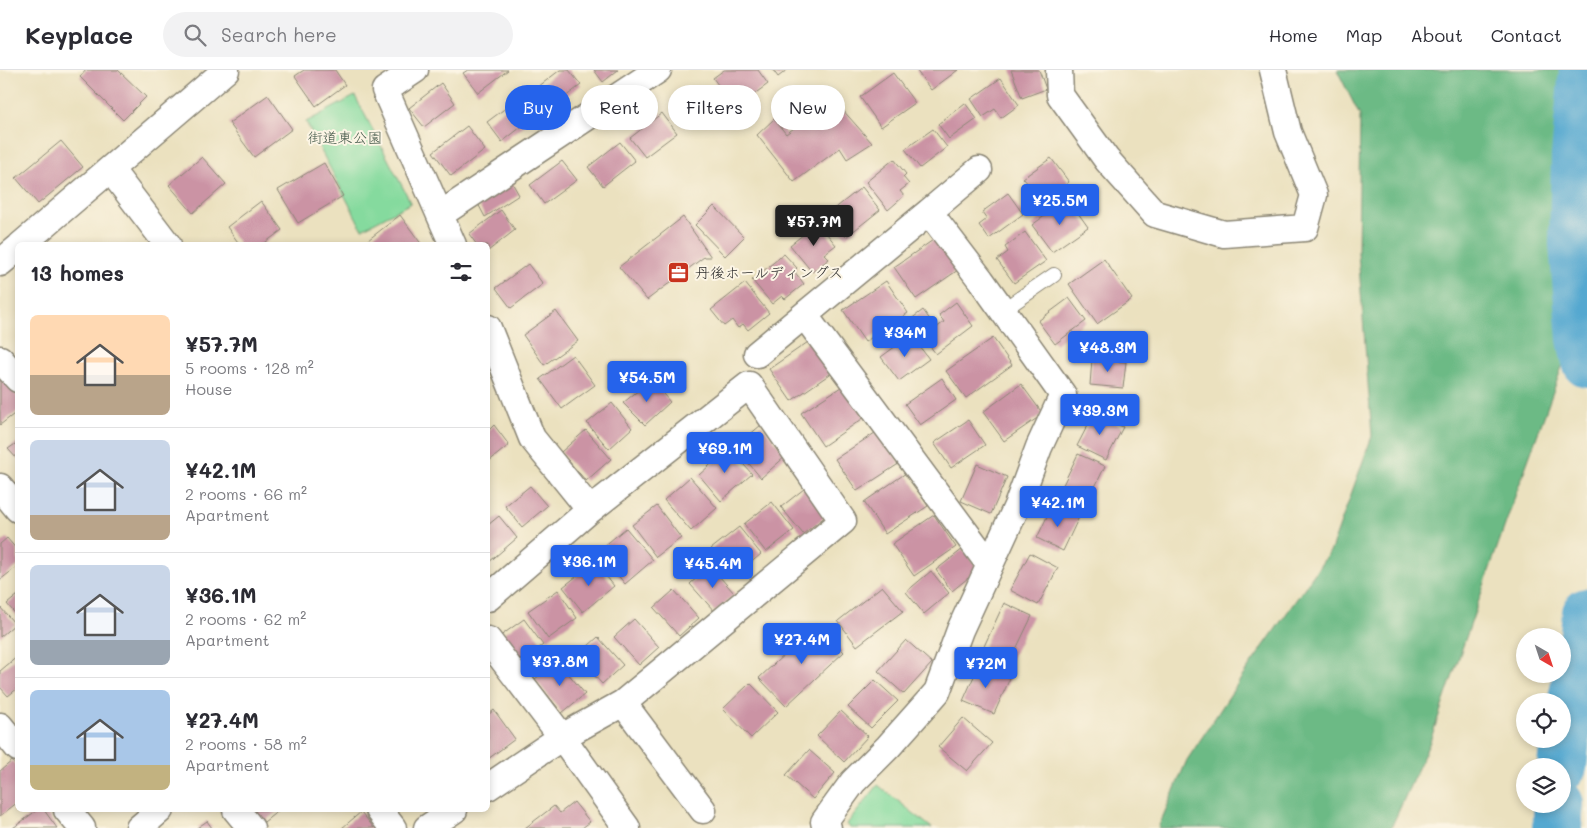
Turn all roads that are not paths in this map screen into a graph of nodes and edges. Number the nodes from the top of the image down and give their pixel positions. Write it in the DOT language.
graph roads {
  1 [pos="226,70"];
  2 [pos="415,70"];
  3 [pos="658,70"];
  4 [pos="1059,70"];
  5 [pos="1273,70"];
  6 [pos="110,169"];
  7 [pos="979,170"];
  8 [pos="929,212"];
  9 [pos="440,214"];
  10 [pos="25,242"];
  11 [pos="166,242"];
  12 [pos="452,242"];
  13 [pos="15,250"];
  14 [pos="0,263"];
  15 [pos="1054,276"];
  16 [pos="1003,310"];
  17 [pos="805,316"];
  18 [pos="490,333"];
  19 [pos="757,354"];
  20 [pos="0,359"];
  21 [pos="15,376"];
  22 [pos="0,487"];
  23 [pos="15,505"];
  24 [pos="590,510"];
  25 [pos="989,564"];
  26 [pos="490,596"];
  27 [pos="490,643"];
  28 [pos="623,703"];
  29 [pos="6,722"];
  30 [pos="562,737"];
  31 [pos="15,742"];
  32 [pos="490,786"];
  33 [pos="703,810"];
  34 [pos="69,812"];
  35 [pos="158,812"];
  36 [pos="238,812"];
  37 [pos="381,812"];
  38 [pos="451,812"];
  39 [pos="82,828"];
  40 [pos="139,828"];
  41 [pos="251,828"];
  42 [pos="393,828"];
  43 [pos="428,828"];
  44 [pos="627,828"];
  45 [pos="828,828"];
  1 -- 6 [label="street"];
  2 -- 9 [label="street"];
  3 -- 9 [label="street"];
  4 -- 5 [label="street"];
  6 -- 10 [label="street"];
  6 -- 11 [label="street"];
  7 -- 8 [label="street"];
  8 -- 16 [label="street"];
  8 -- 17 [label="street"];
  9 -- 12 [label="street"];
  13 -- 14 [label="street"];
  15 -- 16 [label="lane"];
  16 -- 25 [label="street"];
  17 -- 19 [label="street"];
  17 -- 25 [label="street"];
  18 -- 24 [label="street"];
  20 -- 21 [label="street"];
  22 -- 23 [label="street"];
  24 -- 26 [label="street"];
  24 -- 28 [label="street"];
  25 -- 45 [label="street"];
  27 -- 30 [label="street"];
  28 -- 30 [label="street"];
  28 -- 33 [label="street"];
  29 -- 31 [label="street"];
  30 -- 32 [label="street"];
  30 -- 44 [label="street"];
  34 -- 39 [label="street"];
  35 -- 40 [label="street"];
  36 -- 41 [label="street"];
  37 -- 42 [label="street"];
  38 -- 43 [label="street"];
}
